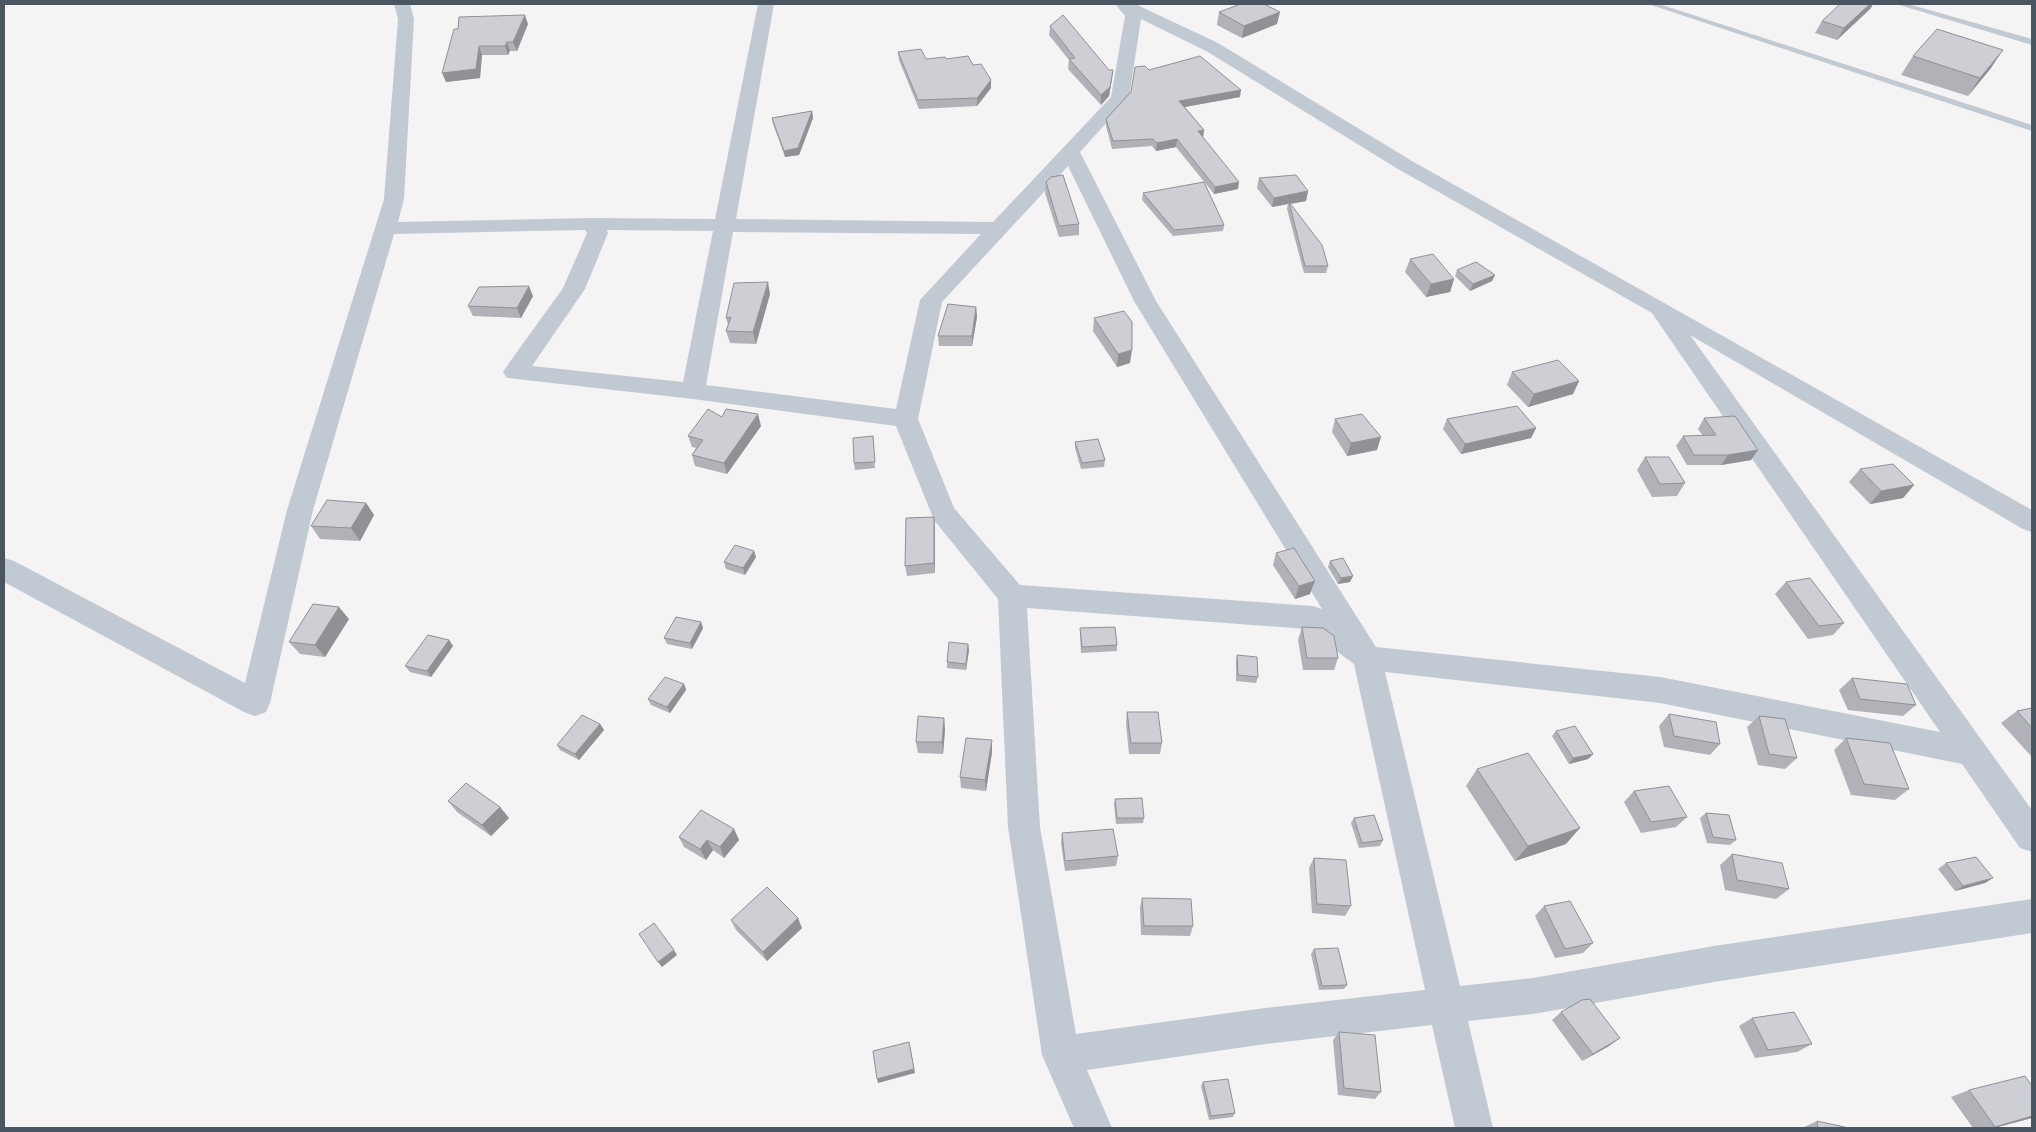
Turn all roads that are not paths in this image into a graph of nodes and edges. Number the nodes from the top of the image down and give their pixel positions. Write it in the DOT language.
graph roads {
  1 [pos="402,4"];
  2 [pos="766,4"];
  3 [pos="1123,4"];
  4 [pos="1652,4"];
  5 [pos="1900,4"];
  6 [pos="2032,42"];
  7 [pos="2032,128"];
  8 [pos="1070,151"];
  9 [pos="591,224"];
  10 [pos="724,224"];
  11 [pos="385,228"];
  12 [pos="998,228"];
  13 [pos="1658,307"];
  14 [pos="693,391"];
  15 [pos="906,419"];
  16 [pos="2032,522"];
  17 [pos="4,569"];
  18 [pos="1012,596"];
  19 [pos="1367,658"];
  20 [pos="1973,752"];
  21 [pos="2032,838"];
  22 [pos="2032,916"];
  23 [pos="1446,1006"];
  24 [pos="1061,1055"];
  25 [pos="1093,1128"];
  26 [pos="1474,1128"];
  1 -- 11 [label="street"];
  2 -- 10 [label="street"];
  3 -- 8 [label="street"];
  3 -- 13 [label="street"];
  4 -- 7 [label="lane"];
  5 -- 6 [label="lane"];
  8 -- 12 [label="street"];
  8 -- 19 [label="street"];
  9 -- 10 [label="street"];
  9 -- 11 [label="street"];
  9 -- 14 [label="street"];
  10 -- 12 [label="street"];
  10 -- 14 [label="street"];
  11 -- 17 [label="street"];
  12 -- 15 [label="street"];
  13 -- 16 [label="street"];
  13 -- 20 [label="street"];
  14 -- 15 [label="street"];
  15 -- 18 [label="street"];
  18 -- 19 [label="street"];
  18 -- 24 [label="street"];
  19 -- 20 [label="street"];
  19 -- 23 [label="street"];
  20 -- 21 [label="street"];
  22 -- 23 [label="street"];
  23 -- 24 [label="street"];
  23 -- 26 [label="street"];
  24 -- 25 [label="street"];
}
